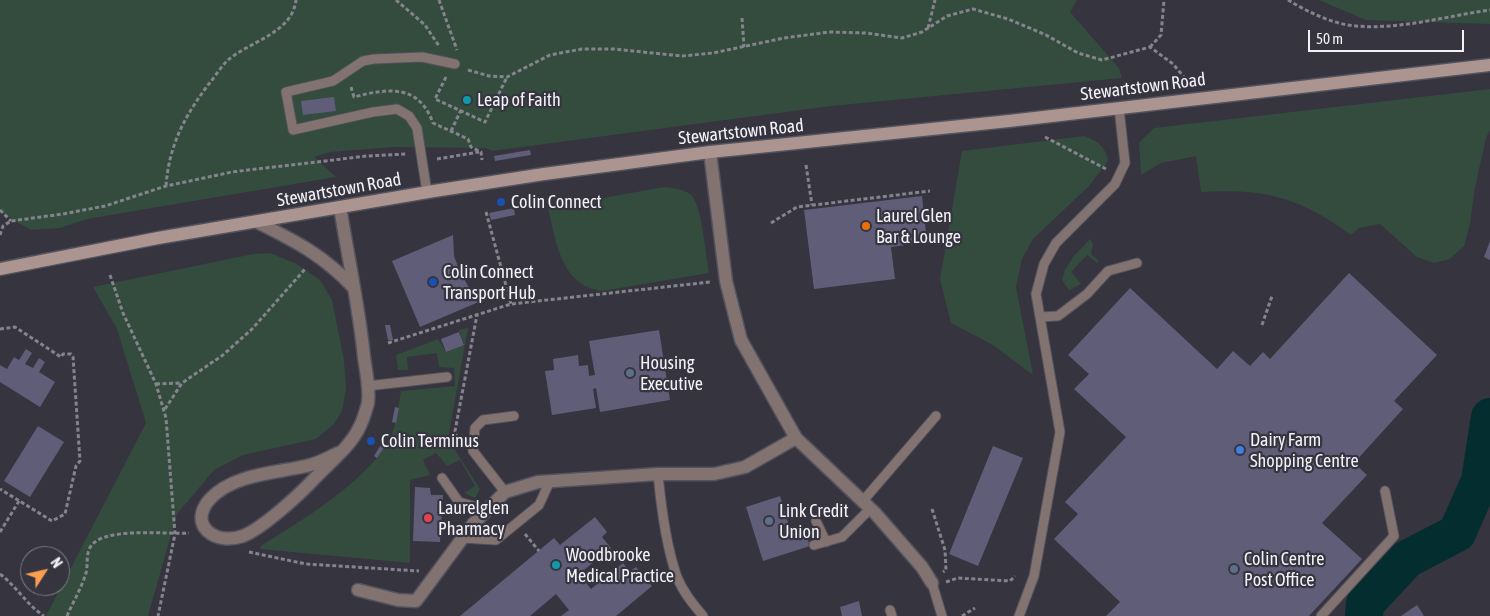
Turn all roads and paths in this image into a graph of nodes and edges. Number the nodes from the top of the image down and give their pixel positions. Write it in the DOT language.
graph roads {
  1 [pos="296,0"];
  2 [pos="439,0"];
  3 [pos="936,0"];
  4 [pos="1164,0"];
  5 [pos="1288,0"];
  6 [pos="1490,10"];
  7 [pos="742,18"];
  8 [pos="928,28"];
  9 [pos="744,47"];
  10 [pos="1150,47"];
  11 [pos="455,64"];
  12 [pos="1490,65"];
  13 [pos="1184,78"];
  14 [pos="1119,108"];
  15 [pos="461,110"];
  16 [pos="433,123"];
  17 [pos="433,130"];
  18 [pos="451,131"];
  19 [pos="1045,137"];
  20 [pos="436,152"];
  21 [pos="480,152"];
  22 [pos="710,152"];
  23 [pos="410,162"];
  24 [pos="806,165"];
  25 [pos="1109,171"];
  26 [pos="166,186"];
  27 [pos="930,191"];
  28 [pos="427,192"];
  29 [pos="812,205"];
  30 [pos="340,207"];
  31 [pos="0,210"];
  32 [pos="486,212"];
  33 [pos="11,221"];
  34 [pos="256,222"];
  35 [pos="771,223"];
  36 [pos="0,234"];
  37 [pos="1137,263"];
  38 [pos="310,264"];
  39 [pos="0,269"];
  40 [pos="110,275"];
  41 [pos="726,281"];
  42 [pos="353,287"];
  43 [pos="1272,296"];
  44 [pos="511,304"];
  45 [pos="477,315"];
  46 [pos="1040,317"];
  47 [pos="1262,325"];
  48 [pos="0,329"];
  49 [pos="388,343"];
  50 [pos="448,377"];
  51 [pos="182,383"];
  52 [pos="156,384"];
  53 [pos="367,386"];
  54 [pos="164,409"];
  55 [pos="514,416"];
  56 [pos="936,416"];
  57 [pos="796,438"];
  58 [pos="473,451"];
  59 [pos="338,453"];
  60 [pos="658,474"];
  61 [pos="442,478"];
  62 [pos="550,481"];
  63 [pos="0,489"];
  64 [pos="1385,491"];
  65 [pos="505,492"];
  66 [pos="19,501"];
  67 [pos="866,505"];
  68 [pos="932,509"];
  69 [pos="487,510"];
  70 [pos="816,521"];
  71 [pos="517,524"];
  72 [pos="0,532"];
  73 [pos="189,533"];
  74 [pos="175,534"];
  75 [pos="462,538"];
  76 [pos="826,542"];
  77 [pos="814,545"];
  78 [pos="539,550"];
  79 [pos="247,552"];
  80 [pos="437,572"];
  81 [pos="0,574"];
  82 [pos="1015,576"];
  83 [pos="931,583"];
  84 [pos="358,590"];
  85 [pos="975,608"];
  86 [pos="44,616"];
  87 [pos="67,616"];
  88 [pos="158,616"];
  89 [pos="703,616"];
  90 [pos="942,616"];
  91 [pos="962,616"];
  92 [pos="1019,616"];
  93 [pos="1321,616"];
  1 -- 26 [label="path"];
  2 -- 11 [label="path"];
  3 -- 8 [label="path"];
  4 -- 10 [label="path"];
  5 -- 6 [label="path"];
  7 -- 9 [label="path"];
  8 -- 9 [label="path"];
  8 -- 10 [label="path"];
  9 -- 15 [label="path"];
  10 -- 13 [label="path"];
  11 -- 15 [label="path"];
  11 -- 28 [label="lane"];
  12 -- 14 [label="main road, Stewartstown Road"];
  14 -- 22 [label="main road, Stewartstown Road"];
  14 -- 46 [label="lane"];
  15 -- 18 [label="path"];
  16 -- 17 [label="path"];
  19 -- 25 [label="path"];
  20 -- 21 [label="path"];
  22 -- 28 [label="main road, Stewartstown Road"];
  22 -- 41 [label="street"];
  23 -- 26 [label="path"];
  24 -- 29 [label="path"];
  26 -- 33 [label="path"];
  27 -- 29 [label="path"];
  28 -- 30 [label="main road, Stewartstown Road"];
  29 -- 35 [label="path"];
  30 -- 34 [label="main road, Stewartstown Road"];
  30 -- 42 [label="street"];
  31 -- 33 [label="path"];
  32 -- 44 [label="path"];
  33 -- 36 [label="path"];
  34 -- 39 [label="main road, Stewartstown Road"];
  34 -- 42 [label="street"];
  37 -- 46 [label="lane"];
  38 -- 51 [label="path"];
  40 -- 52 [label="path"];
  41 -- 44 [label="path"];
  41 -- 57 [label="street"];
  42 -- 53 [label="street"];
  43 -- 47 [label="path"];
  44 -- 45 [label="path"];
  45 -- 49 [label="path"];
  45 -- 58 [label="path"];
  46 -- 92 [label="lane"];
  48 -- 66 [label="path"];
  50 -- 53 [label="lane"];
  51 -- 52 [label="path"];
  51 -- 54 [label="path"];
  52 -- 54 [label="path"];
  53 -- 59 [label="street"];
  54 -- 74 [label="path"];
  55 -- 58 [label="lane"];
  56 -- 67 [label="lane"];
  57 -- 60 [label="street"];
  57 -- 67 [label="street"];
  58 -- 65 [label="lane"];
  59 -- 59 [label="street"];
  60 -- 62 [label="street"];
  60 -- 89 [label="lane"];
  61 -- 69 [label="lane"];
  62 -- 65 [label="street"];
  62 -- 71 [label="lane"];
  63 -- 66 [label="path"];
  64 -- 93 [label="lane"];
  65 -- 69 [label="street"];
  66 -- 72 [label="path"];
  67 -- 76 [label="lane"];
  67 -- 83 [label="street"];
  68 -- 83 [label="path"];
  69 -- 75 [label="street"];
  70 -- 76 [label="lane"];
  71 -- 75 [label="lane"];
  71 -- 78 [label="path"];
  73 -- 74 [label="path"];
  74 -- 87 [label="path"];
  74 -- 88 [label="path"];
  75 -- 80 [label="street"];
  76 -- 77 [label="lane"];
  79 -- 80 [label="path"];
  80 -- 84 [label="street"];
  81 -- 86 [label="path"];
  82 -- 83 [label="path"];
  83 -- 90 [label="lane"];
  85 -- 91 [label="path"];
}
